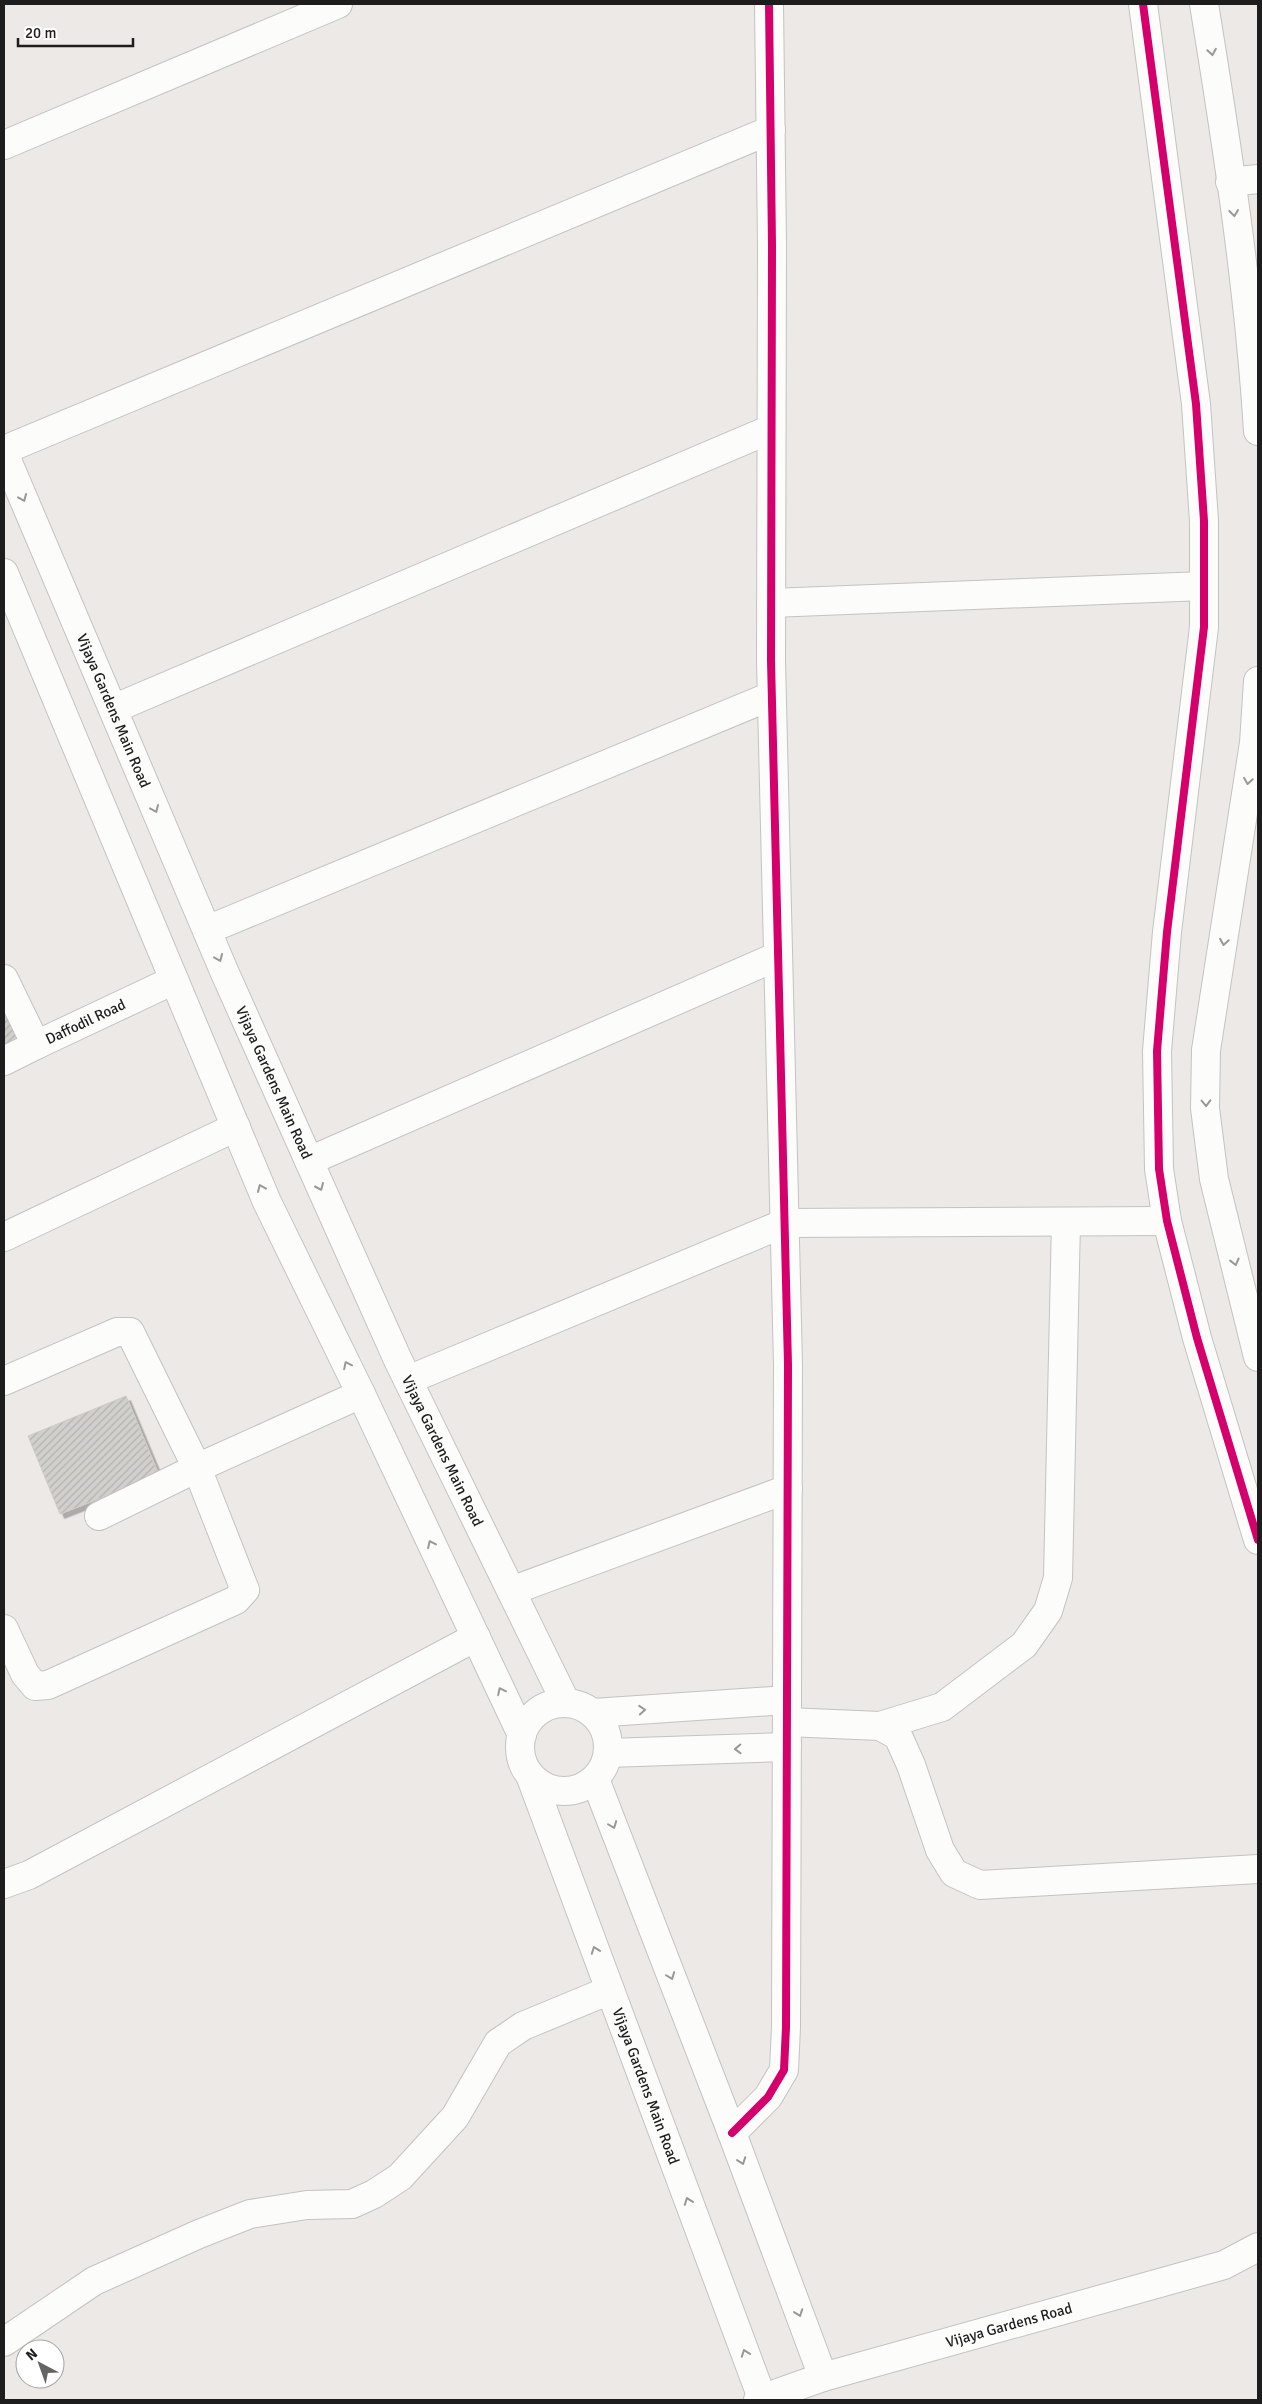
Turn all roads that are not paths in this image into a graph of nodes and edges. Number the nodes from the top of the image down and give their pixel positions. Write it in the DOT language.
graph roads {
  1 [pos="338,4"];
  2 [pos="769,4"];
  3 [pos="1143,4"];
  4 [pos="1204,4"];
  5 [pos="771,130"];
  6 [pos="4,145"];
  7 [pos="1258,179"];
  8 [pos="1230,182"];
  9 [pos="772,428"];
  10 [pos="1258,431"];
  11 [pos="4,452"];
  12 [pos="4,573"];
  13 [pos="1204,586"];
  14 [pos="772,603"];
  15 [pos="1258,681"];
  16 [pos="772,696"];
  17 [pos="113,709"];
  18 [pos="1249,830"];
  19 [pos="206,930"];
  20 [pos="778,956"];
  21 [pos="4,979"];
  22 [pos="174,980"];
  23 [pos="36,1045"];
  24 [pos="4,1061"];
  25 [pos="236,1127"];
  26 [pos="309,1161"];
  27 [pos="1166,1221"];
  28 [pos="785,1222"];
  29 [pos="1066,1222"];
  30 [pos="4,1237"];
  31 [pos="1258,1356"];
  32 [pos="408,1380"];
  33 [pos="4,1381"];
  34 [pos="361,1394"];
  35 [pos="198,1468"];
  36 [pos="788,1489"];
  37 [pos="99,1516"];
  38 [pos="1258,1540"];
  39 [pos="512,1591"];
  40 [pos="4,1629"];
  41 [pos="476,1637"];
  42 [pos="566,1703"];
  43 [pos="593,1713"];
  44 [pos="787,1723"];
  45 [pos="880,1726"];
  46 [pos="522,1735"];
  47 [pos="608,1754"];
  48 [pos="530,1775"];
  49 [pos="595,1779"];
  50 [pos="1258,1869"];
  51 [pos="4,1884"];
  52 [pos="610,1990"];
  53 [pos="732,2133"];
  54 [pos="1258,2247"];
  55 [pos="4,2342"];
  56 [pos="823,2377"];
  57 [pos="760,2399"];
  1 -- 6 [label="street"];
  2 -- 5 [label="street"];
  3 -- 13 [label="street"];
  4 -- 8 [label="street, one-way"];
  5 -- 9 [label="street"];
  5 -- 11 [label="street"];
  7 -- 8 [label="street"];
  8 -- 10 [label="street, one-way"];
  9 -- 14 [label="street"];
  9 -- 17 [label="street"];
  11 -- 17 [label="street, Vijaya Gardens Main Road, one-way"];
  12 -- 22 [label="street"];
  13 -- 14 [label="street"];
  13 -- 27 [label="street"];
  14 -- 16 [label="street"];
  15 -- 18 [label="street, one-way"];
  16 -- 19 [label="street"];
  16 -- 20 [label="street"];
  17 -- 19 [label="street, Vijaya Gardens Main Road, one-way"];
  18 -- 31 [label="street, one-way"];
  19 -- 26 [label="street, Vijaya Gardens Main Road, one-way"];
  20 -- 26 [label="street"];
  20 -- 28 [label="street"];
  21 -- 23 [label="street, Daffodil Road"];
  22 -- 23 [label="street, Daffodil Road"];
  22 -- 25 [label="street"];
  23 -- 24 [label="street"];
  25 -- 30 [label="street"];
  34 -- 25 [label="street, one-way"];
  26 -- 32 [label="street, Vijaya Gardens Main Road, one-way"];
  27 -- 29 [label="street"];
  27 -- 38 [label="street"];
  28 -- 29 [label="street"];
  28 -- 32 [label="street"];
  28 -- 36 [label="street"];
  29 -- 45 [label="street"];
  32 -- 39 [label="street, Vijaya Gardens Main Road"];
  33 -- 35 [label="street"];
  34 -- 35 [label="street"];
  41 -- 34 [label="street, one-way"];
  35 -- 37 [label="street"];
  35 -- 40 [label="street"];
  36 -- 39 [label="street"];
  36 -- 44 [label="street"];
  39 -- 42 [label="street, Vijaya Gardens Main Road"];
  46 -- 41 [label="street, one-way"];
  41 -- 51 [label="street"];
  42 -- 43 [label="street"];
  42 -- 46 [label="street"];
  43 -- 44 [label="street, one-way"];
  43 -- 47 [label="street"];
  44 -- 45 [label="street"];
  44 -- 47 [label="street, one-way"];
  44 -- 53 [label="street"];
  45 -- 50 [label="street"];
  46 -- 48 [label="street"];
  47 -- 49 [label="street"];
  48 -- 49 [label="street"];
  52 -- 48 [label="street, Vijaya Gardens Main Road, one-way"];
  49 -- 53 [label="street, one-way"];
  52 -- 55 [label="street"];
  57 -- 52 [label="street, Vijaya Gardens Main Road, one-way"];
  53 -- 56 [label="street, one-way"];
  54 -- 56 [label="street, Vijaya Gardens Road"];
  56 -- 57 [label="street, Vijaya Gardens Road"];
}
